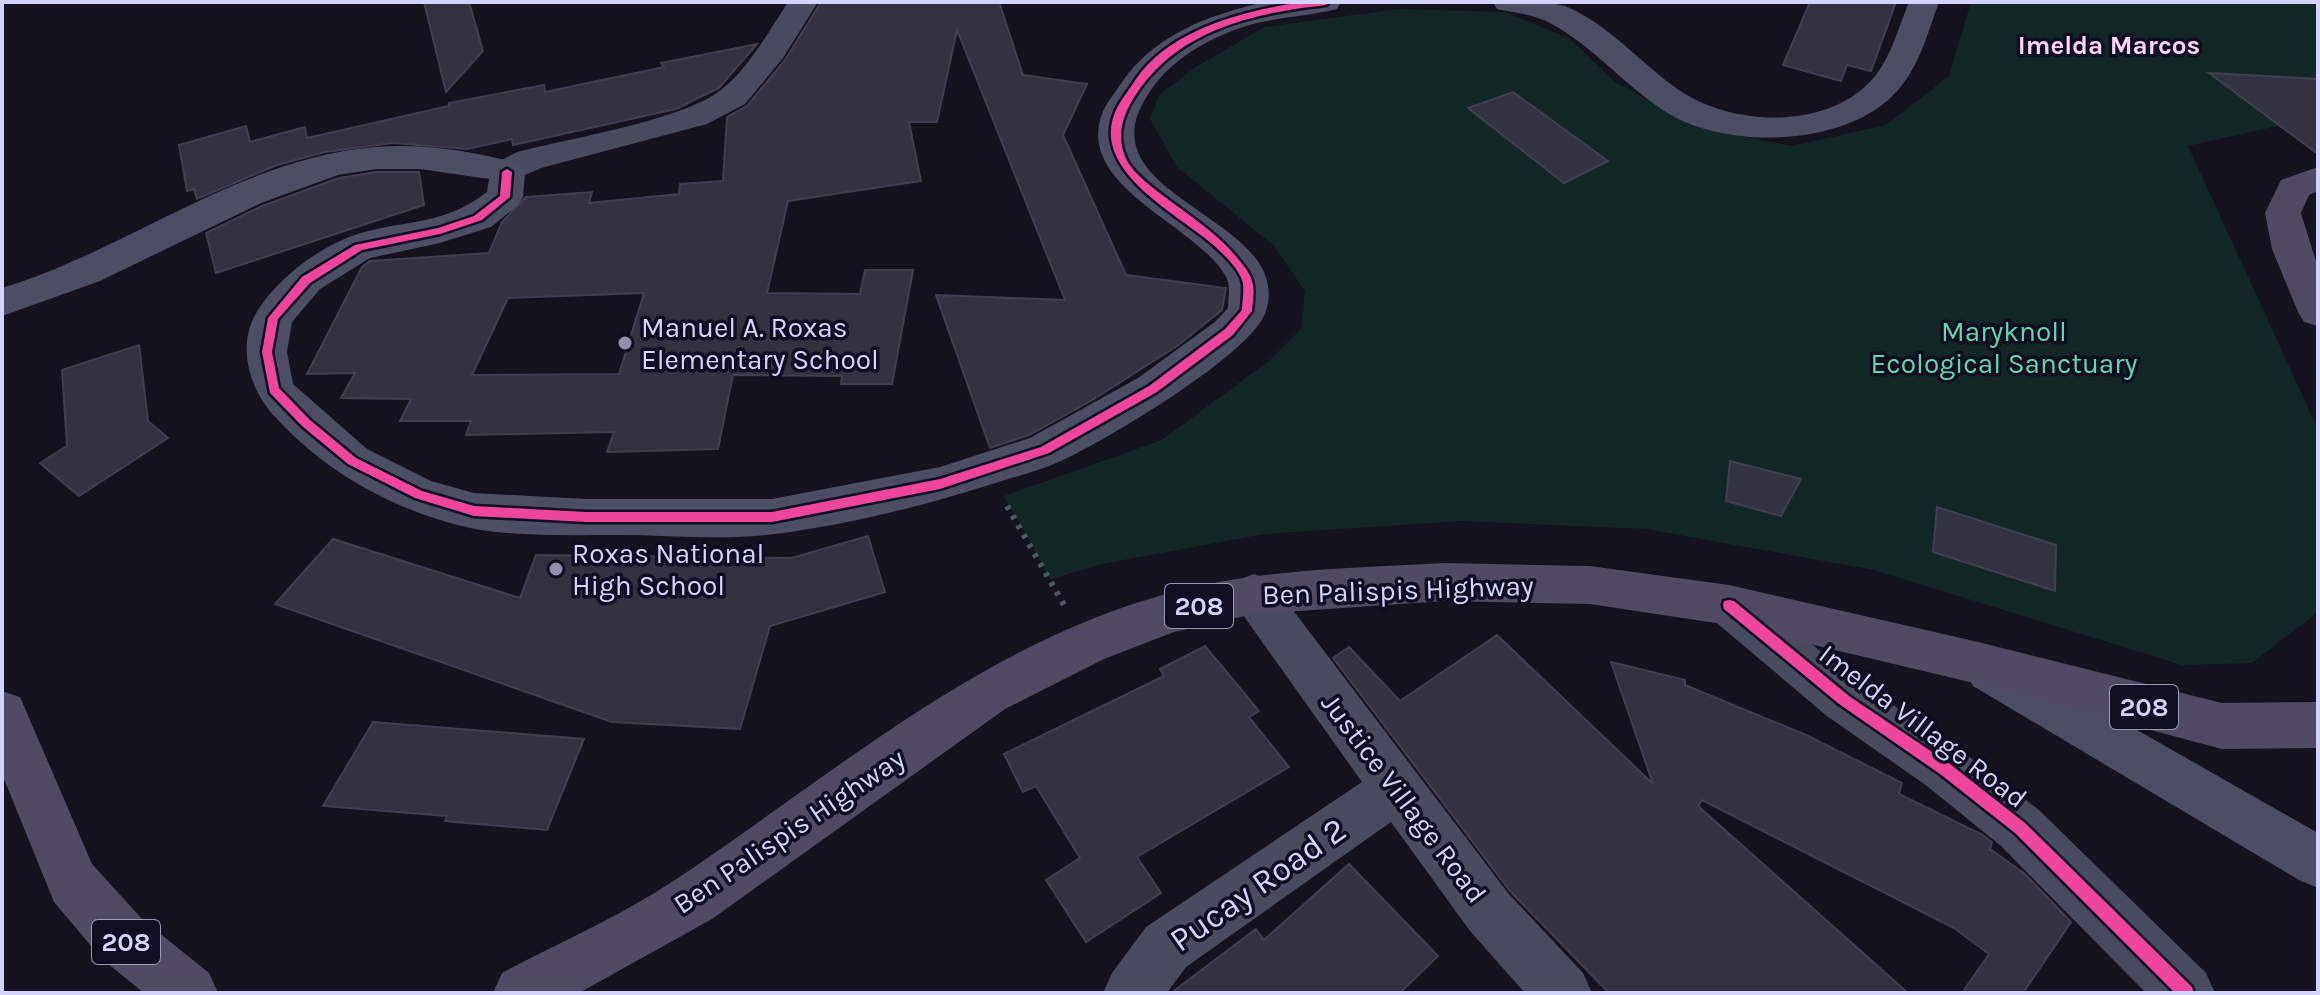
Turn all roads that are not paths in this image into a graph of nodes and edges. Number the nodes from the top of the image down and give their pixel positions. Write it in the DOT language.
graph roads {
  1 [pos="803,2"];
  2 [pos="1326,2"];
  3 [pos="1508,2"];
  4 [pos="1924,2"];
  5 [pos="507,172"];
  6 [pos="2318,178"];
  7 [pos="2,302"];
  8 [pos="2318,312"];
  9 [pos="1254,594"];
  10 [pos="1729,605"];
  11 [pos="1974,662"];
  12 [pos="2,713"];
  13 [pos="2318,725"];
  14 [pos="1396,789"];
  15 [pos="2318,862"];
  16 [pos="189,993"];
  17 [pos="522,993"];
  18 [pos="1132,993"];
  19 [pos="1563,993"];
  20 [pos="2186,993"];
  1 -- 5 [label="street"];
  2 -- 5 [label="street"];
  3 -- 4 [label="street"];
  5 -- 7 [label="street"];
  6 -- 8 [label="main road"];
  9 -- 10 [label="main road, Ben Palispis Highway / 208"];
  9 -- 14 [label="street, Justice Village Road"];
  9 -- 17 [label="main road, Ben Palispis Highway / 208"];
  10 -- 11 [label="main road, Ben Palispis Highway / 208"];
  10 -- 20 [label="street, Imelda Village Road"];
  11 -- 13 [label="main road, Ben Palispis Highway / 208"];
  11 -- 15 [label="street"];
  12 -- 16 [label="main road, 208"];
  14 -- 18 [label="street, Pucay Road 2"];
  14 -- 19 [label="street, Justice Village Road"];
}
